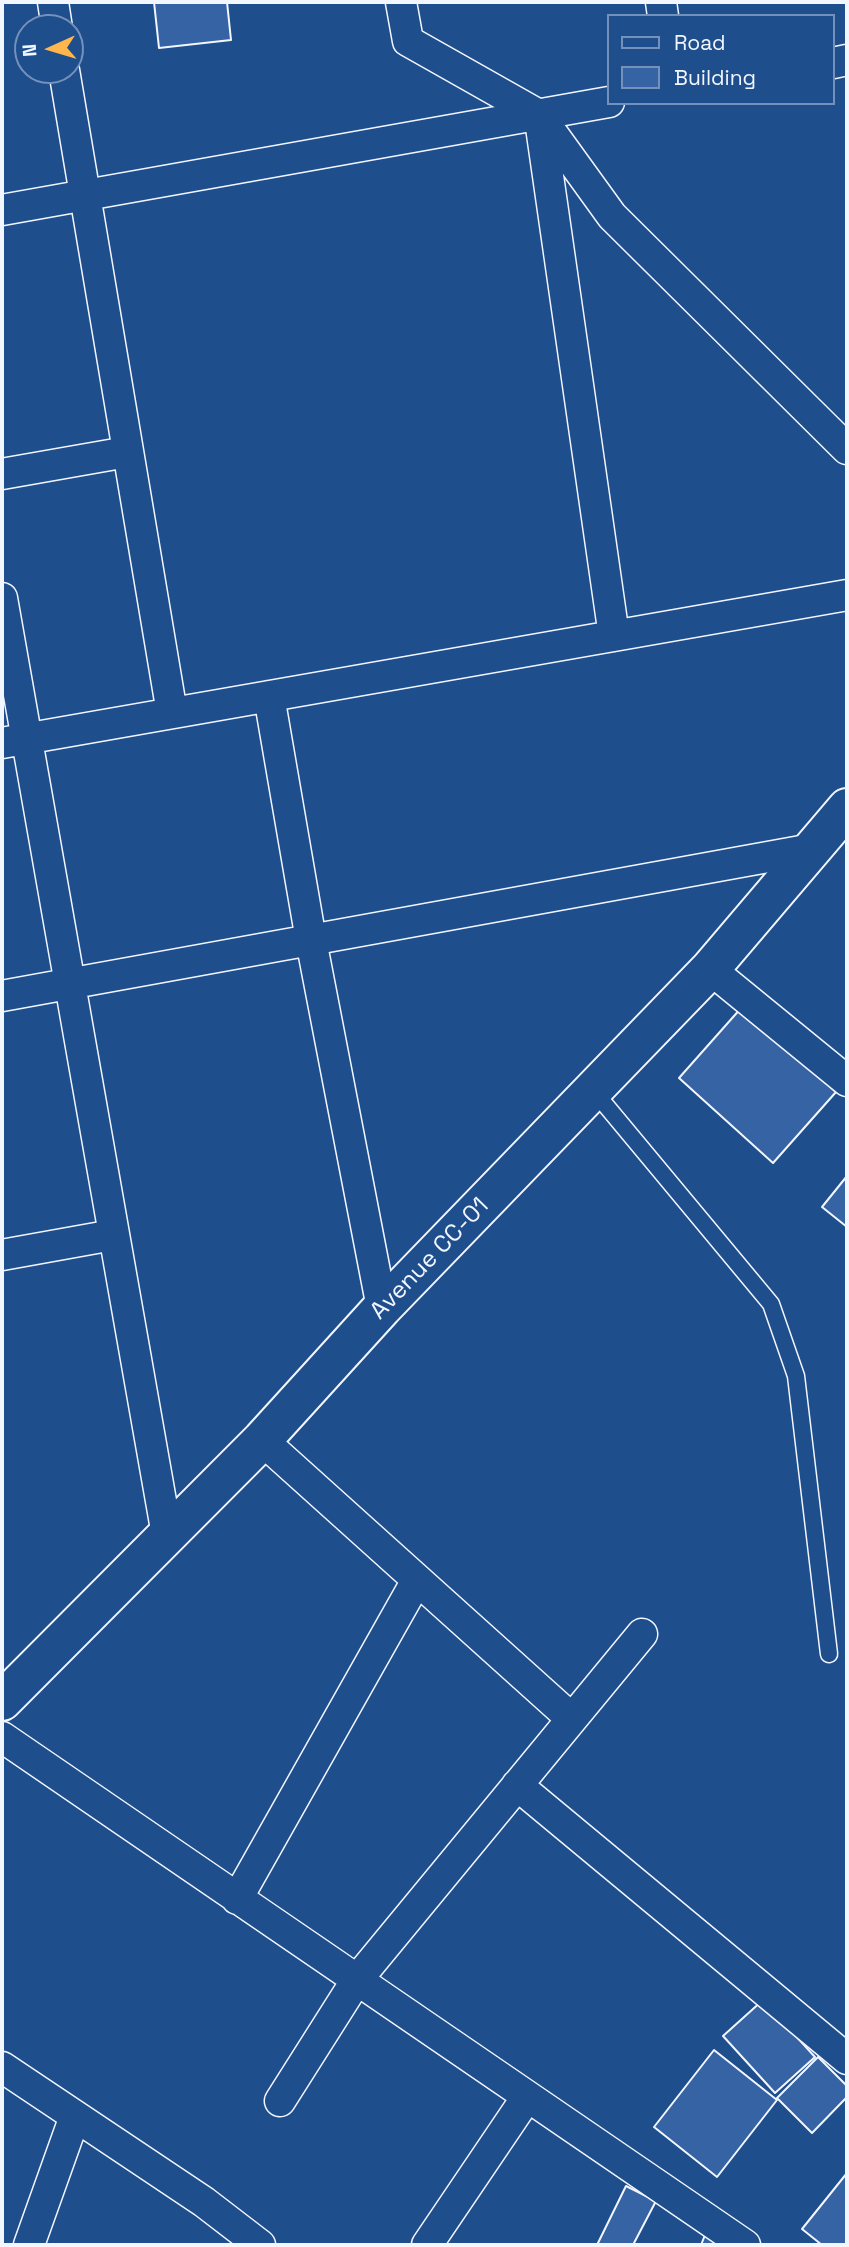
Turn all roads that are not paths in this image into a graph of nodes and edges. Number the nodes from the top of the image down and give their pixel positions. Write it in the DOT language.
graph roads {
  1 [pos="401,2"];
  2 [pos="66,84"];
  3 [pos="608,102"];
  4 [pos="539,115"];
  5 [pos="85,195"];
  6 [pos="2,210"];
  7 [pos="847,449"];
  8 [pos="127,452"];
  9 [pos="2,474"];
  10 [pos="847,595"];
  11 [pos="2,598"];
  12 [pos="614,636"];
  13 [pos="269,696"];
  14 [pos="172,713"];
  15 [pos="14,741"];
  16 [pos="847,808"];
  17 [pos="812,849"];
  18 [pos="311,940"];
  19 [pos="710,969"];
  20 [pos="69,983"];
  21 [pos="2,996"];
  22 [pos="847,1081"];
  23 [pos="593,1090"];
  24 [pos="113,1235"];
  25 [pos="2,1255"];
  26 [pos="382,1308"];
  27 [pos="262,1440"];
  28 [pos="167,1535"];
  29 [pos="417,1580"];
  30 [pos="642,1634"];
  31 [pos="829,1654"];
  32 [pos="2,1701"];
  33 [pos="572,1719"];
  34 [pos="2,1737"];
  35 [pos="517,1785"];
  36 [pos="237,1899"];
  37 [pos="356,1981"];
  38 [pos="847,2059"];
  39 [pos="2,2067"];
  40 [pos="527,2097"];
  41 [pos="280,2101"];
  42 [pos="75,2116"];
  43 [pos="29,2245"];
  44 [pos="260,2245"];
  45 [pos="427,2245"];
  46 [pos="745,2245"];
  1 -- 4 [label="street"];
  2 -- 5 [label="street"];
  3 -- 4 [label="street"];
  4 -- 5 [label="street"];
  4 -- 7 [label="street"];
  4 -- 12 [label="street"];
  5 -- 6 [label="street"];
  5 -- 8 [label="street"];
  8 -- 9 [label="street"];
  8 -- 14 [label="street"];
  10 -- 12 [label="street"];
  11 -- 15 [label="street"];
  12 -- 13 [label="street"];
  13 -- 14 [label="street"];
  13 -- 18 [label="street"];
  14 -- 15 [label="street"];
  15 -- 20 [label="street"];
  16 -- 17 [label="main road, Avenue CC-01"];
  17 -- 18 [label="street"];
  17 -- 19 [label="main road, Avenue CC-01"];
  18 -- 20 [label="street"];
  18 -- 26 [label="street"];
  19 -- 22 [label="street"];
  19 -- 23 [label="main road, Avenue CC-01"];
  20 -- 21 [label="street"];
  20 -- 24 [label="street"];
  23 -- 26 [label="main road, Avenue CC-01"];
  23 -- 31 [label="lane"];
  24 -- 25 [label="street"];
  24 -- 28 [label="street"];
  26 -- 27 [label="main road, Avenue CC-01"];
  27 -- 28 [label="main road, Avenue CC-01"];
  27 -- 29 [label="street"];
  28 -- 32 [label="main road, Avenue CC-01"];
  29 -- 33 [label="street"];
  29 -- 36 [label="street"];
  30 -- 33 [label="street"];
  33 -- 35 [label="street"];
  34 -- 36 [label="street"];
  35 -- 37 [label="street"];
  35 -- 38 [label="street"];
  36 -- 37 [label="street"];
  37 -- 40 [label="street"];
  37 -- 41 [label="street"];
  39 -- 42 [label="street"];
  40 -- 45 [label="street"];
  40 -- 46 [label="street"];
  42 -- 43 [label="street"];
  42 -- 44 [label="street"];
}
